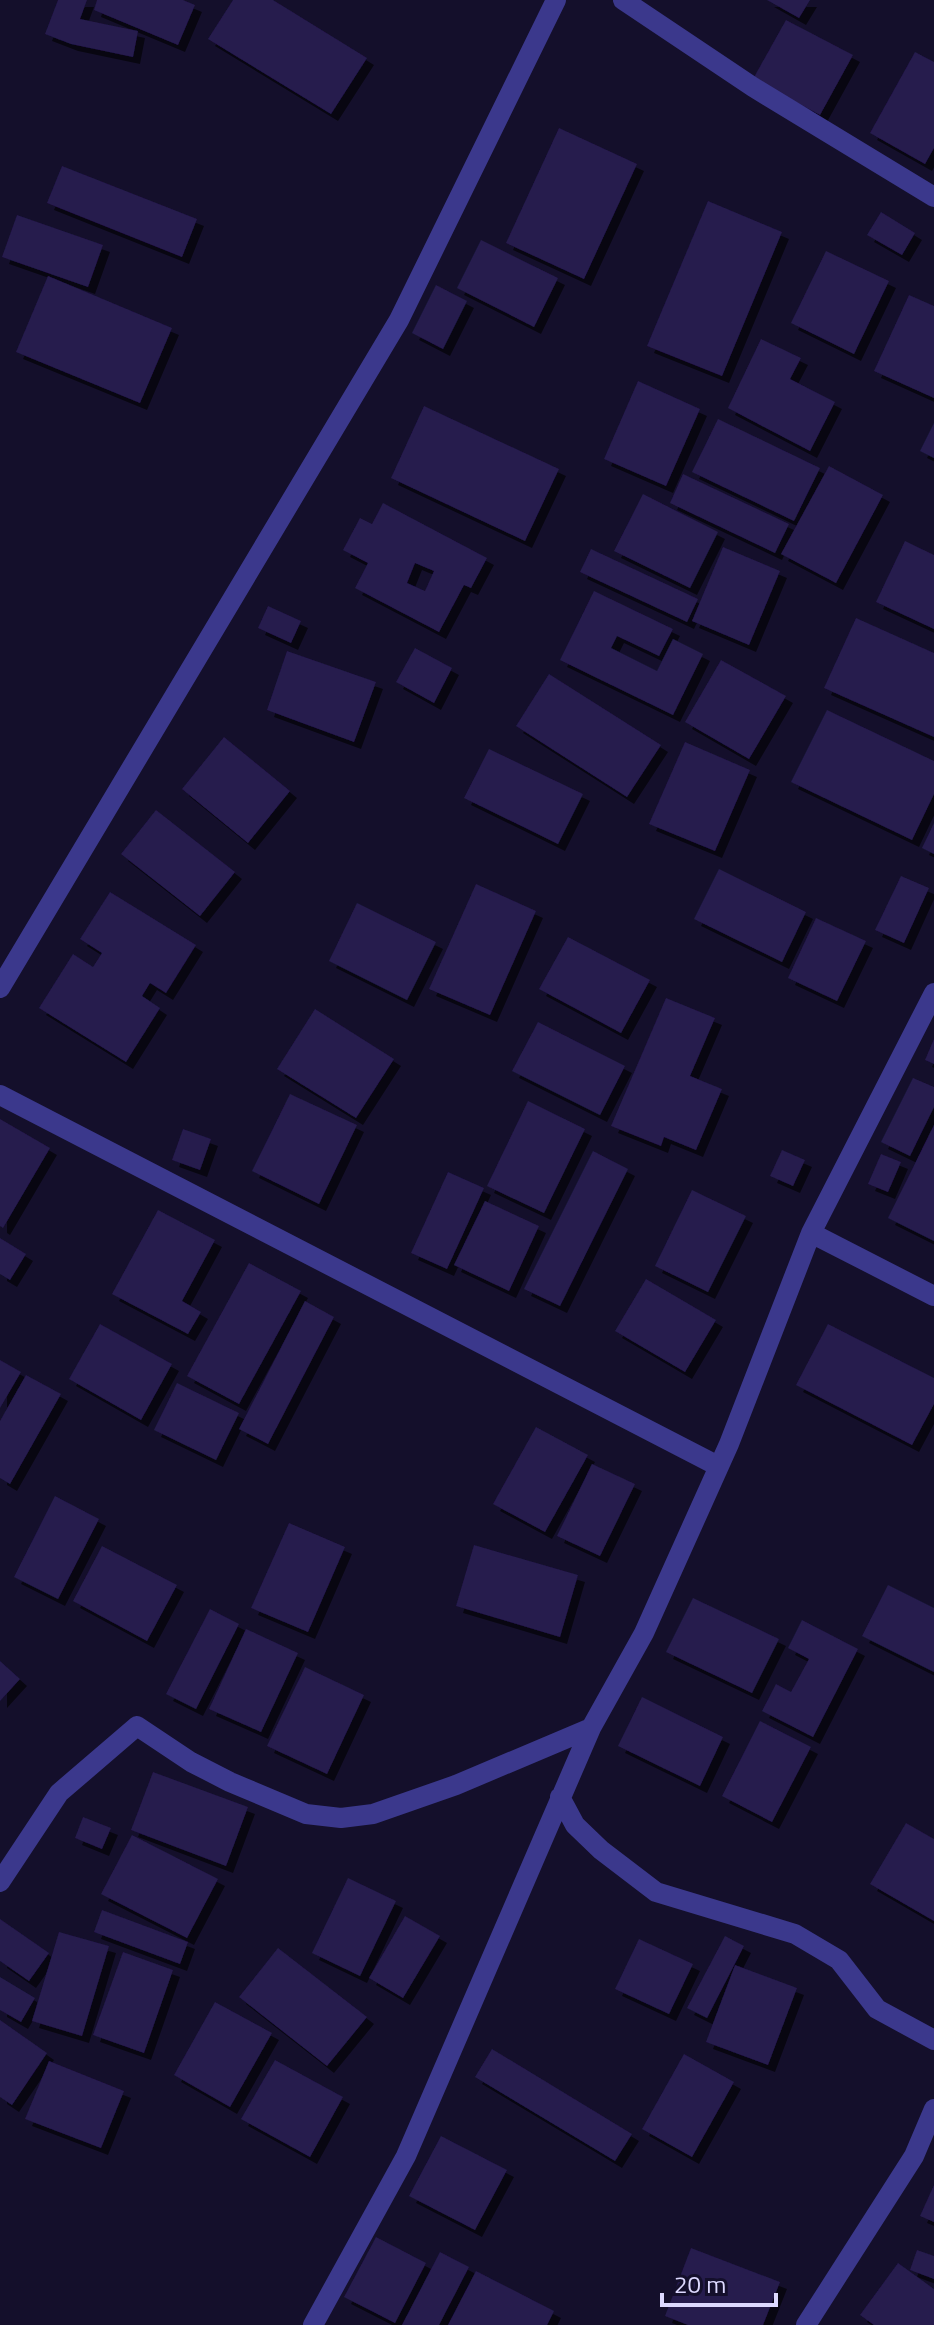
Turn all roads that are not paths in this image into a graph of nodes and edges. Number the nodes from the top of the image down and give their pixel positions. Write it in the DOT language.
graph roads {
  1 [pos="556,0"];
  2 [pos="623,0"];
  3 [pos="934,197"];
  4 [pos="0,988"];
  5 [pos="934,993"];
  6 [pos="0,1095"];
  7 [pos="811,1233"];
  8 [pos="934,1296"];
  9 [pos="718,1466"];
  10 [pos="591,1728"];
  11 [pos="560,1797"];
  12 [pos="0,1882"];
  13 [pos="934,2040"];
  14 [pos="934,2109"];
  15 [pos="313,2325"];
  16 [pos="806,2325"];
  1 -- 4 [label="street"];
  2 -- 3 [label="street"];
  5 -- 7 [label="street"];
  6 -- 9 [label="street"];
  7 -- 8 [label="street"];
  7 -- 9 [label="street"];
  9 -- 10 [label="street"];
  10 -- 11 [label="street"];
  10 -- 12 [label="street"];
  11 -- 13 [label="street"];
  11 -- 15 [label="street"];
  14 -- 16 [label="street"];
}
